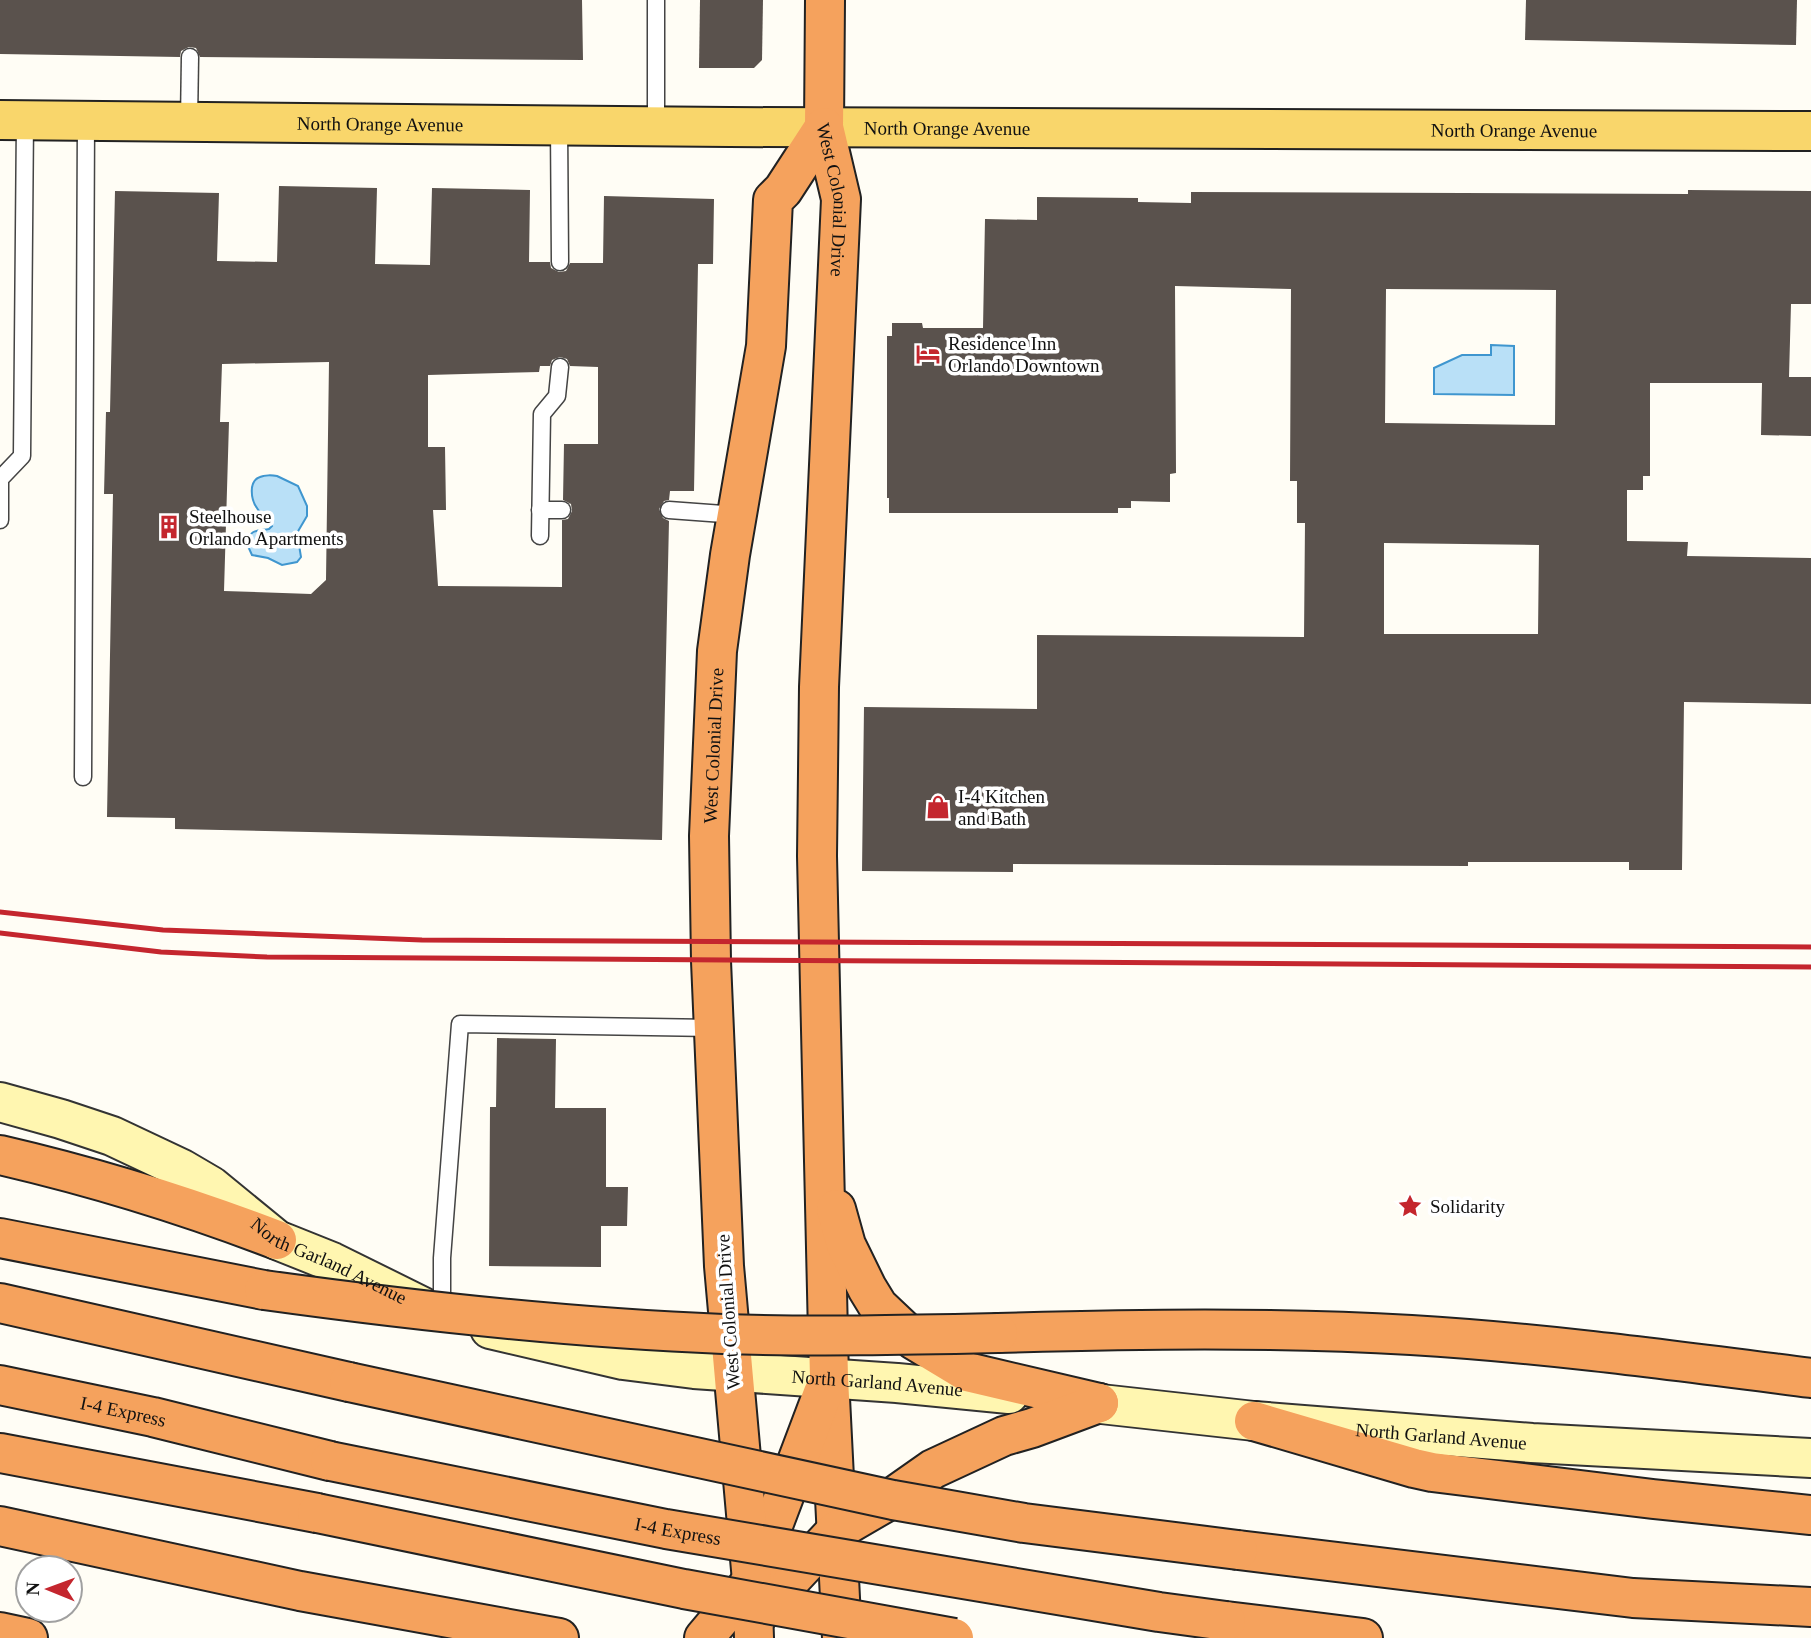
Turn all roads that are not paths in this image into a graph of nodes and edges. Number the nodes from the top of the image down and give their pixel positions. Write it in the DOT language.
graph roads {
  1 [pos="656,0"];
  2 [pos="825,0"];
  3 [pos="190,57"];
  4 [pos="13,120"];
  5 [pos="86,120"];
  6 [pos="189,121"];
  7 [pos="559,125"];
  8 [pos="656,126"];
  9 [pos="824,127"];
  10 [pos="1811,131"];
  11 [pos="560,262"];
  12 [pos="559,367"];
  13 [pos="540,510"];
  14 [pos="562,510"];
  15 [pos="669,510"];
  16 [pos="737,515"];
  17 [pos="0,520"];
  18 [pos="540,536"];
  19 [pos="83,778"];
  20 [pos="713,1028"];
  21 [pos="0,1102"];
  22 [pos="822,1135"];
  23 [pos="0,1155"];
  24 [pos="0,1238"];
  25 [pos="277,1240"];
  26 [pos="0,1303"];
  27 [pos="442,1316"];
  28 [pos="732,1372"];
  29 [pos="829,1378"];
  30 [pos="1811,1378"];
  31 [pos="0,1385"];
  32 [pos="1099,1403"];
  33 [pos="1254,1420"];
  34 [pos="0,1453"];
  35 [pos="1811,1458"];
  36 [pos="1811,1515"];
  37 [pos="0,1526"];
  38 [pos="836,1531"];
  39 [pos="752,1581"];
  40 [pos="1811,1607"];
  41 [pos="754,1629"];
  42 [pos="0,1632"];
  43 [pos="28,1638"];
  44 [pos="559,1638"];
  45 [pos="704,1638"];
  46 [pos="842,1638"];
  47 [pos="954,1638"];
  48 [pos="1363,1638"];
  1 -- 8 [label="lane"];
  2 -- 9 [label="highway"];
  3 -- 6 [label="lane"];
  4 -- 5 [label="main road, North Orange Avenue"];
  4 -- 17 [label="lane"];
  5 -- 6 [label="main road, North Orange Avenue"];
  5 -- 19 [label="lane"];
  6 -- 7 [label="main road, North Orange Avenue"];
  7 -- 8 [label="main road, North Orange Avenue"];
  7 -- 11 [label="lane"];
  8 -- 9 [label="main road, North Orange Avenue"];
  9 -- 10 [label="main road, North Orange Avenue"];
  9 -- 16 [label="highway, West Colonial Drive"];
  9 -- 22 [label="highway, West Colonial Drive"];
  12 -- 13 [label="lane"];
  13 -- 14 [label="lane"];
  13 -- 18 [label="lane"];
  15 -- 16 [label="lane"];
  16 -- 20 [label="highway, West Colonial Drive"];
  20 -- 27 [label="lane"];
  20 -- 28 [label="highway, West Colonial Drive"];
  21 -- 25 [label="street, North Garland Avenue"];
  22 -- 29 [label="highway, West Colonial Drive"];
  22 -- 32 [label="highway"];
  23 -- 25 [label="highway"];
  24 -- 30 [label="highway, bridge"];
  25 -- 27 [label="street, North Garland Avenue"];
  26 -- 40 [label="highway, bridge"];
  27 -- 28 [label="street, North Garland Avenue"];
  28 -- 29 [label="street, North Garland Avenue"];
  28 -- 39 [label="highway, West Colonial Drive"];
  29 -- 32 [label="street, North Garland Avenue"];
  29 -- 38 [label="highway, West Colonial Drive"];
  29 -- 39 [label="highway"];
  31 -- 48 [label="highway, I-4 Express, bridge"];
  32 -- 33 [label="street, North Garland Avenue"];
  32 -- 38 [label="highway"];
  33 -- 35 [label="street, North Garland Avenue"];
  33 -- 36 [label="highway"];
  34 -- 47 [label="highway, bridge"];
  37 -- 44 [label="highway"];
  38 -- 41 [label="highway"];
  38 -- 46 [label="highway, West Colonial Drive"];
  39 -- 41 [label="highway, West Colonial Drive"];
  39 -- 45 [label="highway"];
  42 -- 43 [label="highway"];
}
